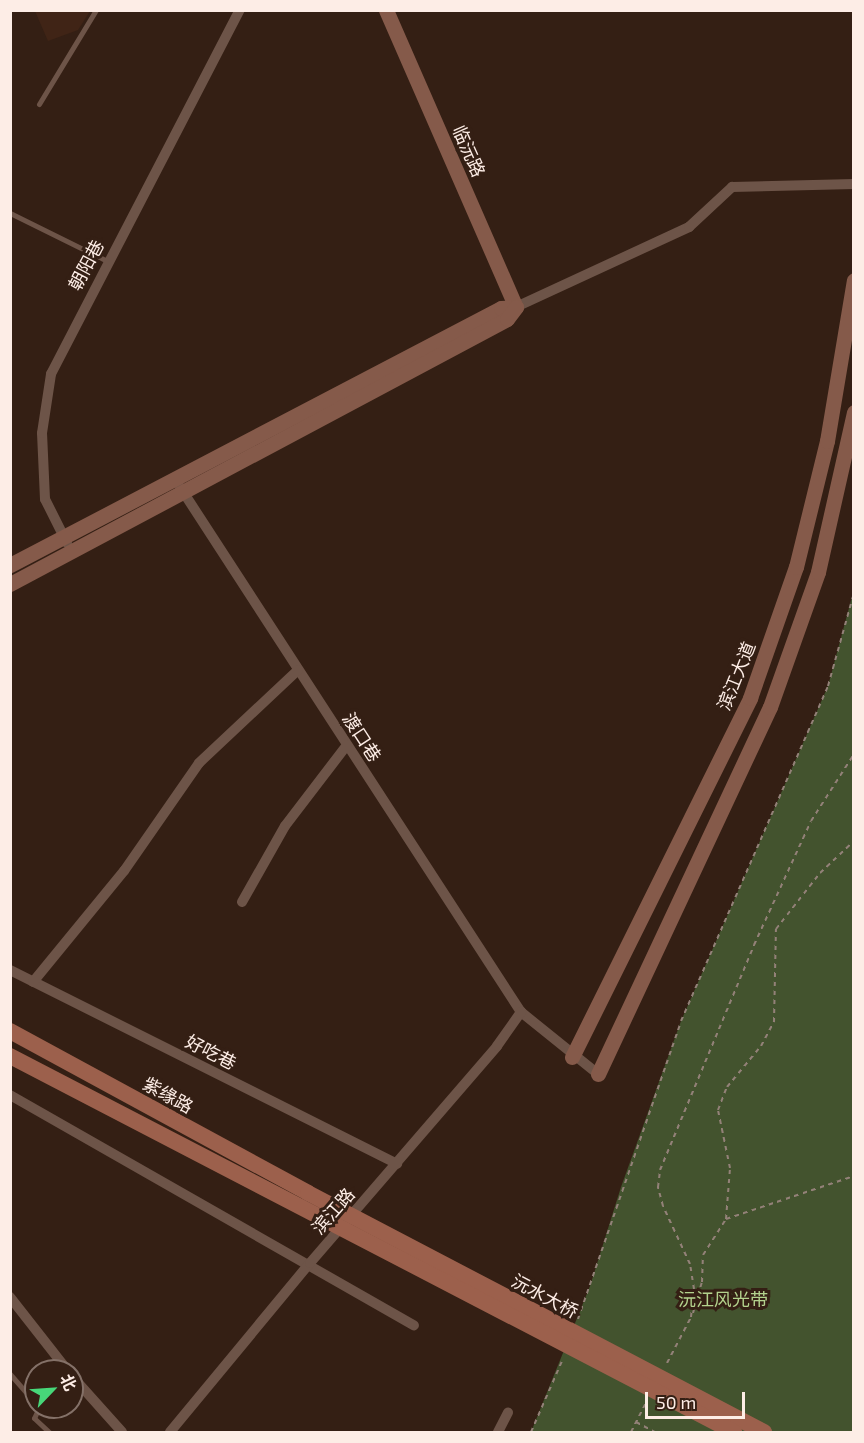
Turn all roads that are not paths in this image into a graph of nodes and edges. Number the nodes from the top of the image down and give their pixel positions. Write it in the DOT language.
graph roads {
  1 [pos="96,10"];
  2 [pos="240,10"];
  3 [pos="386,10"];
  4 [pos="39,104"];
  5 [pos="854,184"];
  6 [pos="10,213"];
  7 [pos="107,261"];
  8 [pos="854,280"];
  9 [pos="516,307"];
  10 [pos="854,412"];
  11 [pos="179,486"];
  12 [pos="67,545"];
  13 [pos="10,565"];
  14 [pos="10,584"];
  15 [pos="298,670"];
  16 [pos="347,745"];
  17 [pos="242,902"];
  18 [pos="10,970"];
  19 [pos="33,982"];
  20 [pos="521,1012"];
  21 [pos="10,1031"];
  22 [pos="10,1056"];
  23 [pos="572,1057"];
  24 [pos="598,1074"];
  25 [pos="10,1095"];
  26 [pos="397,1164"];
  27 [pos="305,1200"];
  28 [pos="310,1263"];
  29 [pos="10,1297"];
  30 [pos="414,1325"];
  31 [pos="59,1359"];
  32 [pos="10,1374"];
  33 [pos="84,1389"];
  34 [pos="24,1390"];
  35 [pos="508,1412"];
  36 [pos="35,1419"];
  37 [pos="49,1432"];
  38 [pos="122,1432"];
  39 [pos="170,1432"];
  40 [pos="498,1432"];
  41 [pos="734,1432"];
  42 [pos="764,1432"];
  1 -- 4 [label="lane"];
  2 -- 7 [label="street, 朝阳巷"];
  3 -- 9 [label="street, 临沅路"];
  5 -- 9 [label="street"];
  6 -- 7 [label="lane"];
  7 -- 12 [label="street, 朝阳巷"];
  8 -- 23 [label="street, 滨江大道"];
  9 -- 11 [label="street"];
  10 -- 24 [label="street"];
  11 -- 12 [label="street"];
  11 -- 15 [label="street, 渡口巷"];
  12 -- 13 [label="street"];
  12 -- 14 [label="street"];
  15 -- 16 [label="street, 渡口巷"];
  15 -- 19 [label="street"];
  16 -- 17 [label="street"];
  16 -- 20 [label="street, 渡口巷"];
  18 -- 19 [label="street, 好吃巷"];
  19 -- 26 [label="street, 好吃巷"];
  20 -- 23 [label="street, 渡口巷"];
  20 -- 26 [label="street, 滨江路"];
  21 -- 27 [label="main road, 紫缘路"];
  22 -- 27 [label="main road, 紫缘路"];
  23 -- 24 [label="street, 渡口巷"];
  25 -- 28 [label="street"];
  26 -- 28 [label="street, 滨江路"];
  27 -- 41 [label="main road, 沅水大桥"];
  27 -- 42 [label="main road, 沅水大桥"];
  28 -- 30 [label="street"];
  28 -- 39 [label="street, 滨江路"];
  29 -- 31 [label="street"];
  32 -- 34 [label="lane"];
  33 -- 38 [label="street"];
  35 -- 40 [label="street"];
  36 -- 37 [label="lane"];
}
